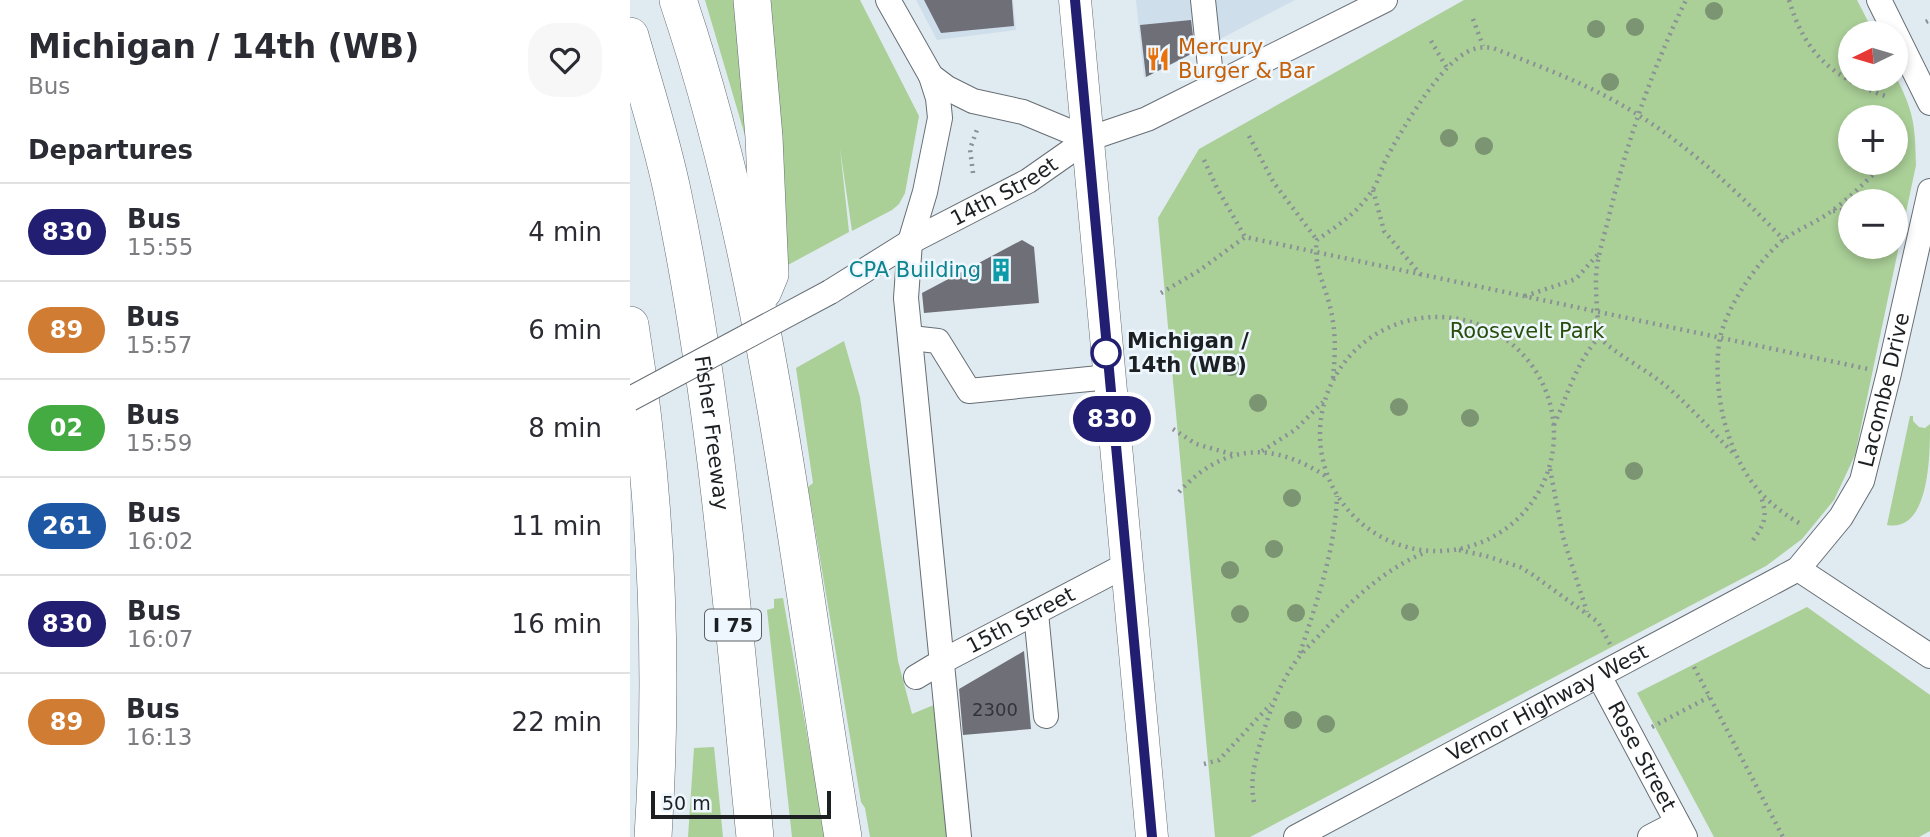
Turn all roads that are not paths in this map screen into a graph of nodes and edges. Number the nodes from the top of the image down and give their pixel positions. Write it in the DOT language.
graph roads {
  1 [pos="678,0"];
  2 [pos="752,0"];
  3 [pos="888,0"];
  4 [pos="1075,0"];
  5 [pos="1203,0"];
  6 [pos="1385,0"];
  7 [pos="1879,0"];
  8 [pos="630,36"];
  9 [pos="931,76"];
  10 [pos="1212,86"];
  11 [pos="1930,103"];
  12 [pos="1088,139"];
  13 [pos="1930,191"];
  14 [pos="910,242"];
  15 [pos="757,305"];
  16 [pos="630,325"];
  17 [pos="911,338"];
  18 [pos="1109,377"];
  19 [pos="630,399"];
  20 [pos="1126,565"];
  21 [pos="1798,569"];
  22 [pos="1035,613"];
  23 [pos="1930,656"];
  24 [pos="941,662"];
  25 [pos="1599,676"];
  26 [pos="916,677"];
  27 [pos="1046,716"];
  28 [pos="1681,830"];
  29 [pos="653,837"];
  30 [pos="755,837"];
  31 [pos="844,837"];
  32 [pos="958,837"];
  33 [pos="1152,837"];
  34 [pos="1296,837"];
  35 [pos="1650,837"];
  1 -- 15 [label="highway"];
  2 -- 15 [label="highway"];
  3 -- 9 [label="street"];
  4 -- 12 [label="main road"];
  5 -- 10 [label="street"];
  6 -- 10 [label="street, 14th Street"];
  7 -- 11 [label="street"];
  8 -- 30 [label="highway, Fisher Freeway / I 75"];
  9 -- 12 [label="street"];
  9 -- 14 [label="street"];
  10 -- 12 [label="street, 14th Street"];
  12 -- 14 [label="street, 14th Street"];
  12 -- 18 [label="main road"];
  13 -- 21 [label="street, Lacombe Drive"];
  14 -- 17 [label="street"];
  14 -- 19 [label="street, 14th Street, bridge"];
  15 -- 31 [label="highway"];
  16 -- 29 [label="highway"];
  17 -- 18 [label="street"];
  17 -- 24 [label="street"];
  18 -- 20 [label="main road"];
  20 -- 22 [label="street, 15th Street"];
  20 -- 33 [label="main road"];
  21 -- 23 [label="street"];
  21 -- 25 [label="street, Vernor Highway West"];
  22 -- 24 [label="street, 15th Street"];
  22 -- 27 [label="street"];
  24 -- 26 [label="street, 15th Street"];
  24 -- 32 [label="street"];
  25 -- 28 [label="street, Rose Street"];
  25 -- 34 [label="street, Vernor Highway West"];
  28 -- 35 [label="street"];
}
